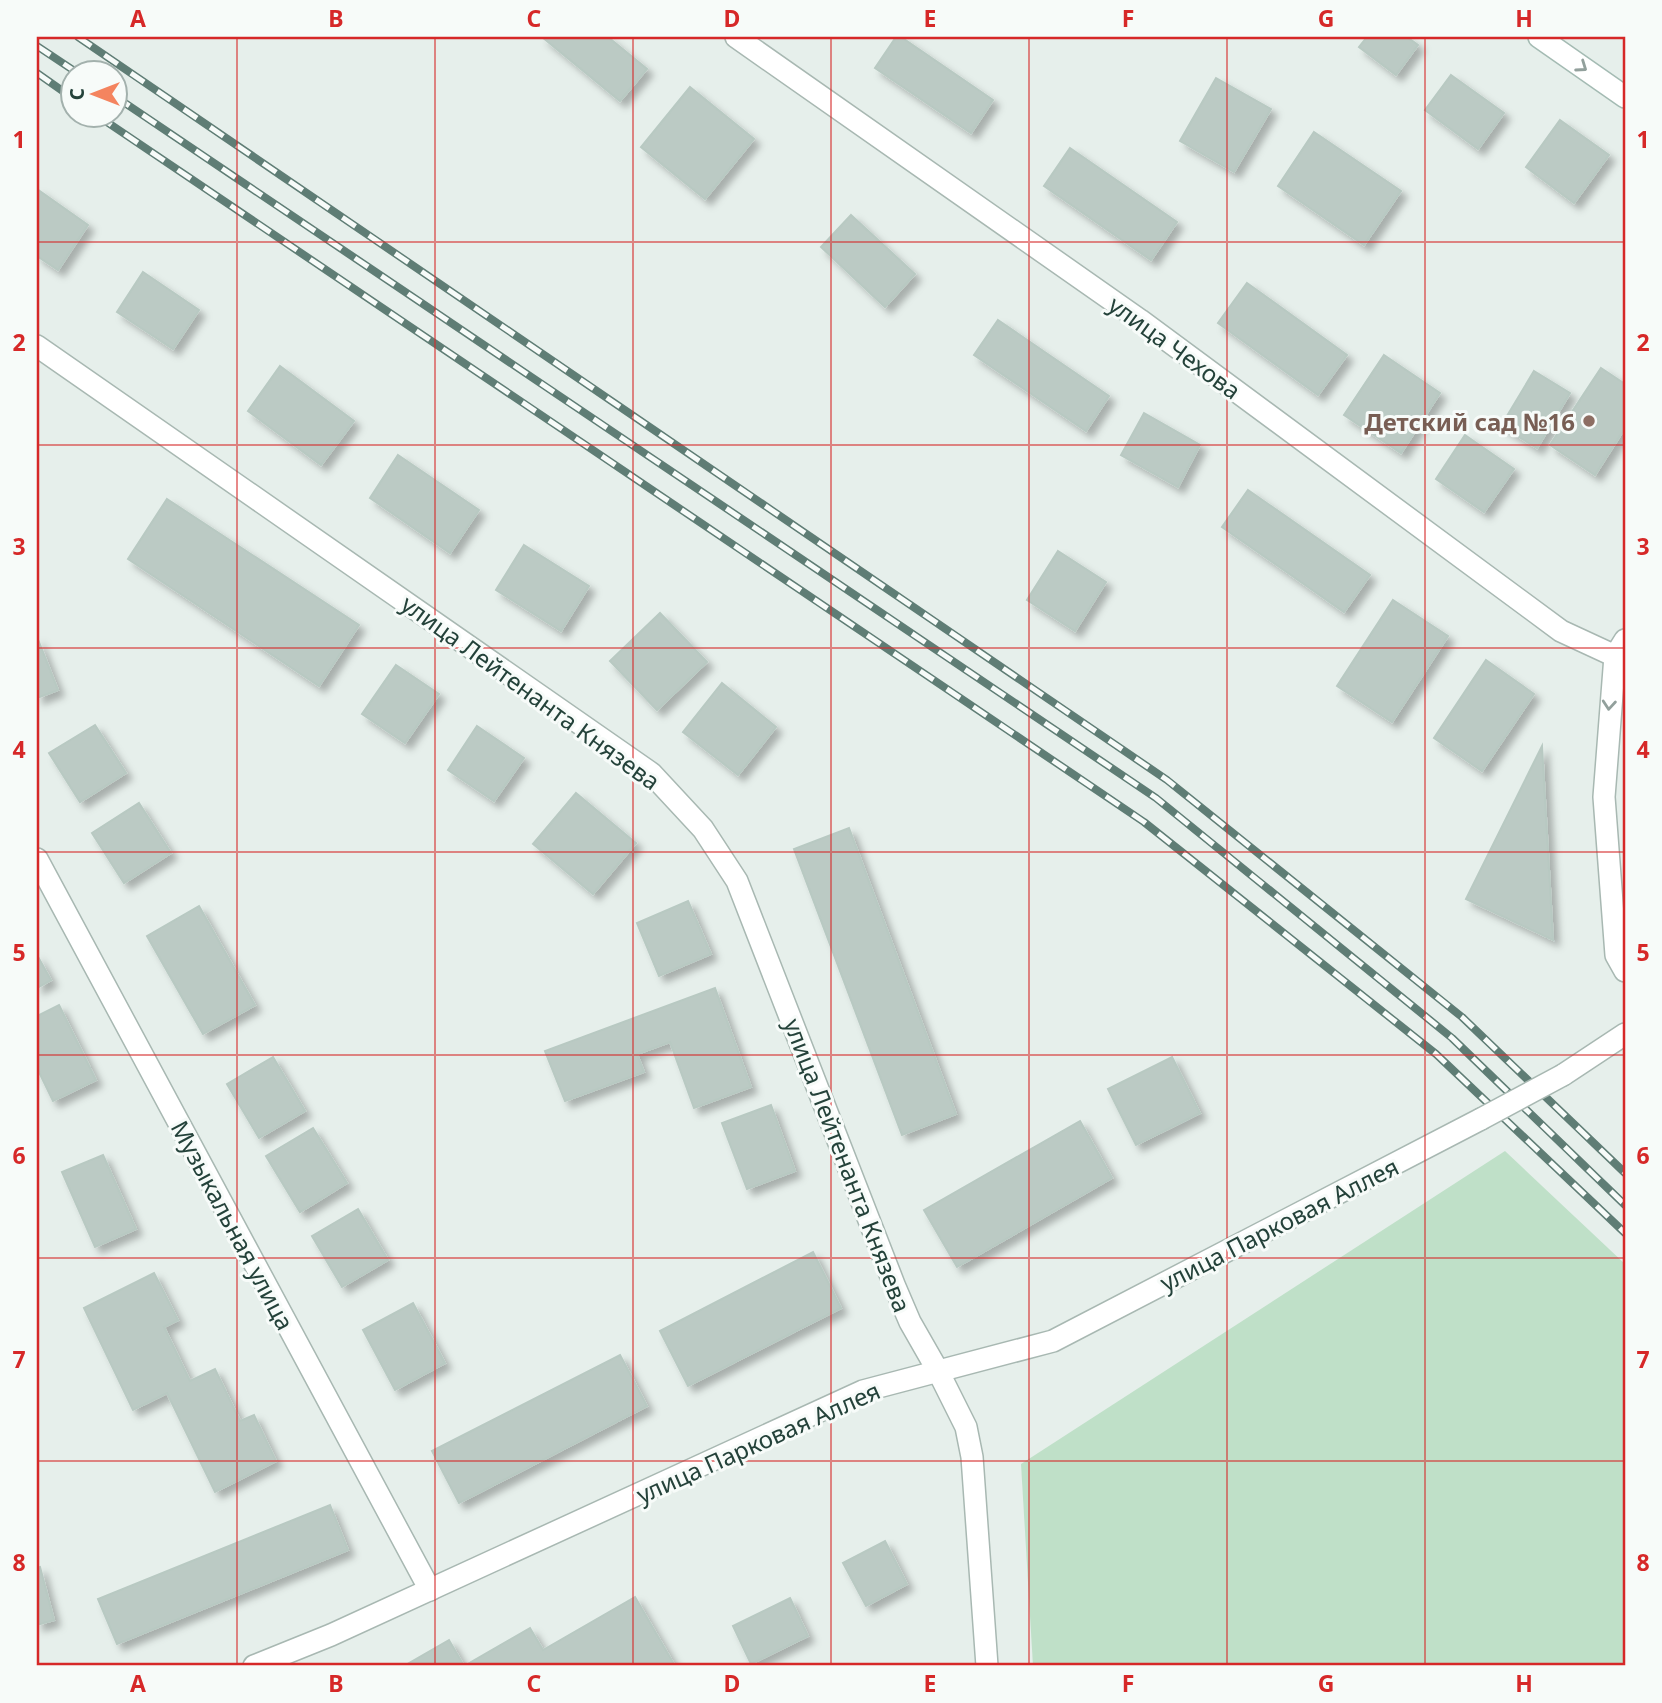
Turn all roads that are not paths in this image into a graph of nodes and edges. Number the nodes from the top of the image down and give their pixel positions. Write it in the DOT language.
graph roads {
  1 [pos="736,37"];
  2 [pos="1539,37"];
  3 [pos="1625,97"];
  4 [pos="37,346"];
  5 [pos="46,363"];
  6 [pos="1620,648"];
  7 [pos="37,859"];
  8 [pos="1625,971"];
  9 [pos="1625,1034"];
  10 [pos="938,1371"];
  11 [pos="430,1590"];
  12 [pos="254,1666"];
  13 [pos="987,1666"];
  1 -- 6 [label="street, улица Чехова"];
  2 -- 3 [label="street, one-way"];
  4 -- 5 [label="street, улица Лейтенанта Князева"];
  5 -- 10 [label="street, улица Лейтенанта Князева"];
  6 -- 8 [label="street, one-way"];
  7 -- 11 [label="street, Музыкальная улица"];
  9 -- 10 [label="street, улица Парковая Аллея, bridge"];
  10 -- 11 [label="street, улица Парковая Аллея"];
  10 -- 13 [label="street, улица Лейтенанта Князева"];
  11 -- 12 [label="street, улица Парковая Аллея"];
}
